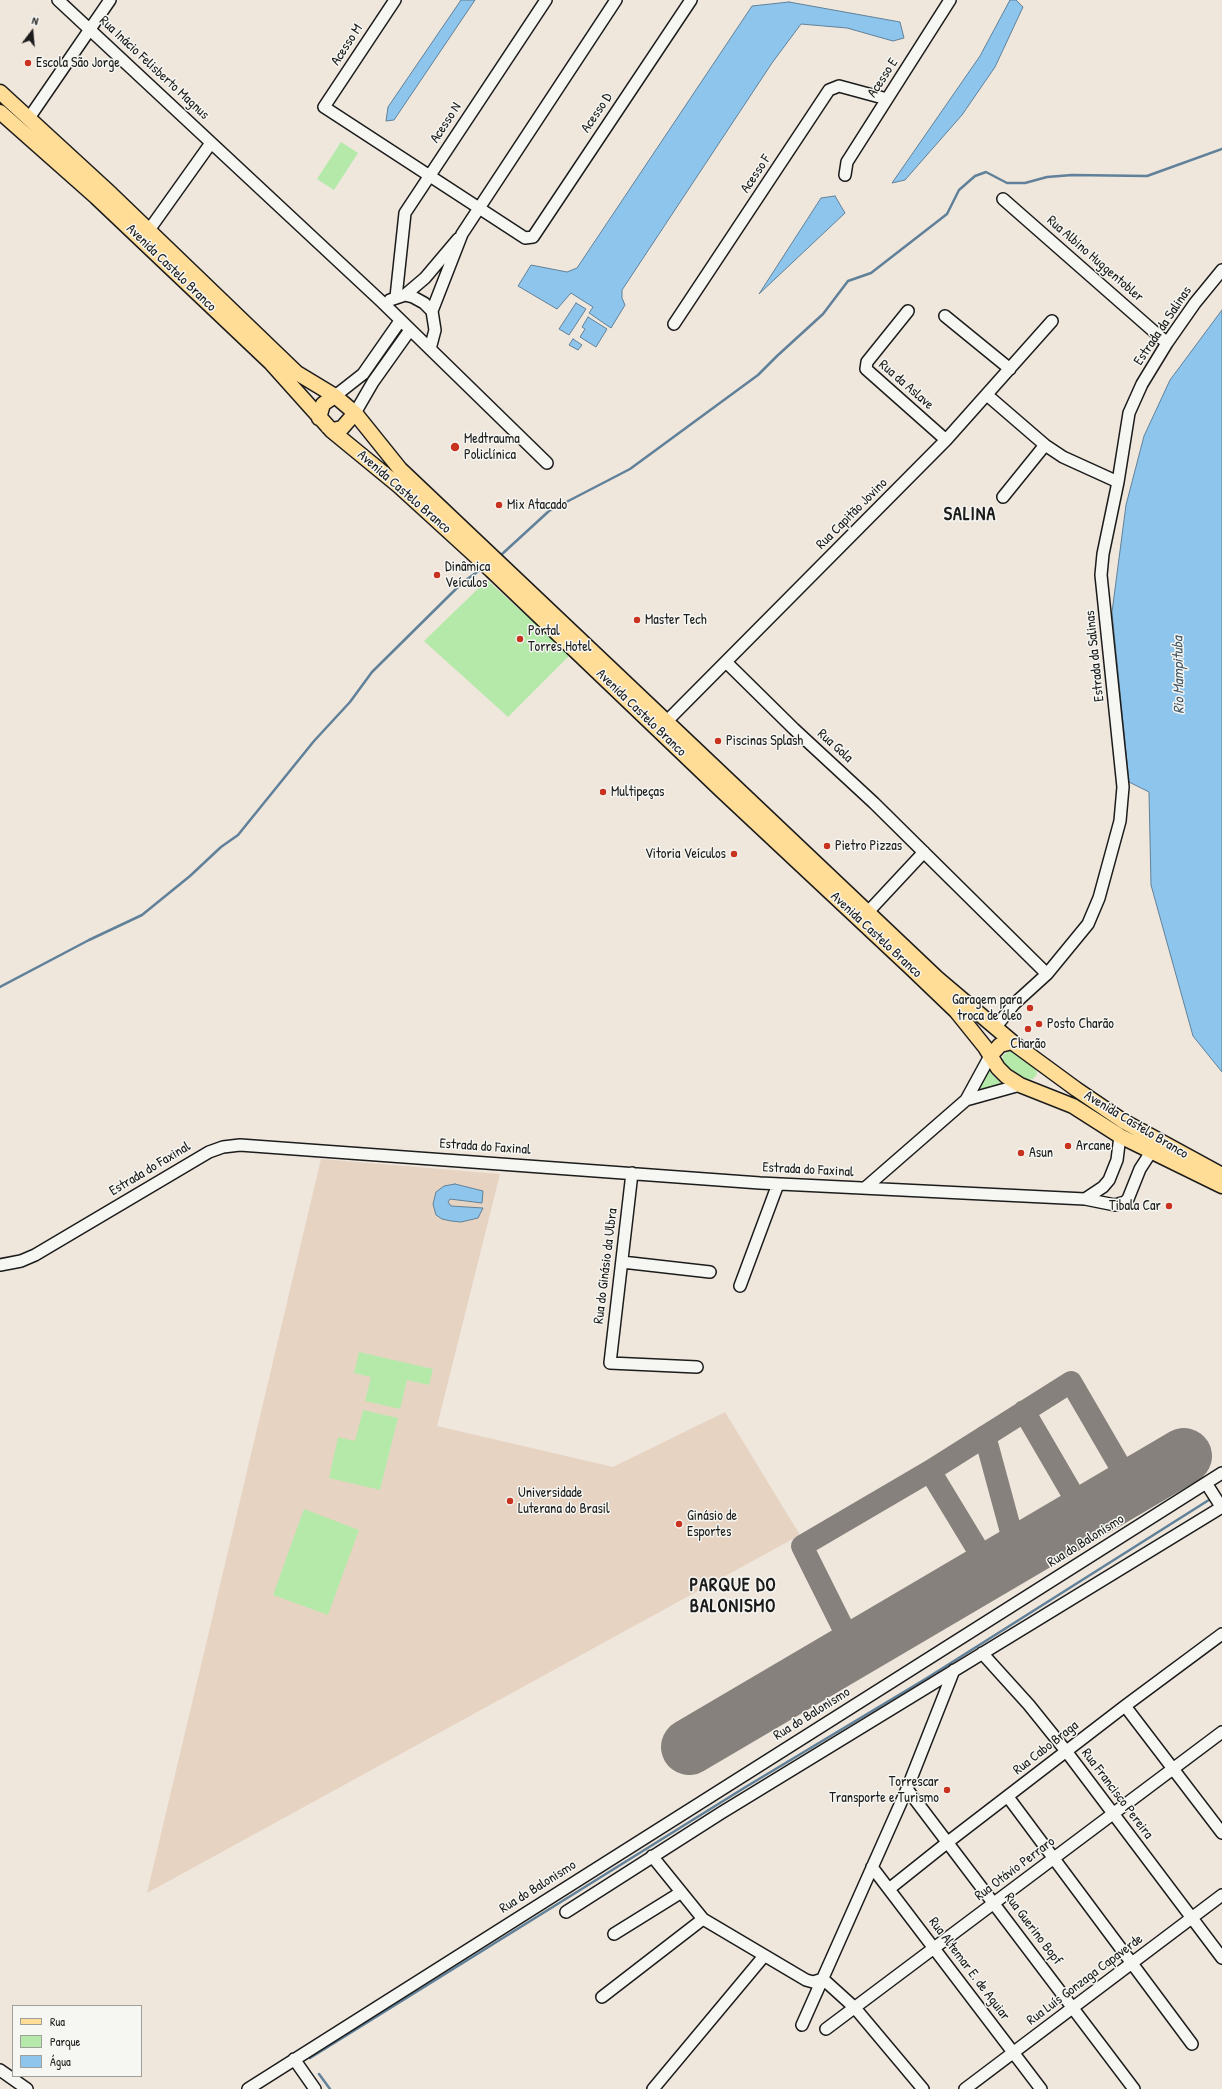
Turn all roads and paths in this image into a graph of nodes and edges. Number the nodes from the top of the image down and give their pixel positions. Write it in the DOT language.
graph roads {
  1 [pos="58,0"];
  2 [pos="110,0"];
  3 [pos="395,0"];
  4 [pos="546,0"];
  5 [pos="616,0"];
  6 [pos="691,0"];
  7 [pos="950,0"];
  8 [pos="91,30"];
  9 [pos="0,92"];
  10 [pos="0,99"];
  11 [pos="887,100"];
  12 [pos="0,112"];
  13 [pos="24,114"];
  14 [pos="211,142"];
  15 [pos="845,175"];
  16 [pos="429,177"];
  17 [pos="1003,199"];
  18 [pos="478,209"];
  19 [pos="149,230"];
  20 [pos="462,234"];
  21 [pos="1222,270"];
  22 [pos="401,296"];
  23 [pos="383,303"];
  24 [pos="432,311"];
  25 [pos="908,311"];
  26 [pos="945,316"];
  27 [pos="400,321"];
  28 [pos="1052,321"];
  29 [pos="674,324"];
  30 [pos="410,330"];
  31 [pos="1167,343"];
  32 [pos="430,349"];
  33 [pos="1010,369"];
  34 [pos="363,374"];
  35 [pos="373,382"];
  36 [pos="335,396"];
  37 [pos="987,396"];
  38 [pos="355,413"];
  39 [pos="324,422"];
  40 [pos="946,440"];
  41 [pos="1045,445"];
  42 [pos="547,463"];
  43 [pos="1118,482"];
  44 [pos="1003,497"];
  45 [pos="726,662"];
  46 [pos="667,721"];
  47 [pos="924,852"];
  48 [pos="868,912"];
  49 [pos="1047,974"];
  50 [pos="995,1028"];
  51 [pos="1012,1042"];
  52 [pos="988,1052"];
  53 [pos="1046,1067"];
  54 [pos="1024,1087"];
  55 [pos="966,1100"];
  56 [pos="1120,1136"];
  57 [pos="1151,1152"];
  58 [pos="632,1173"];
  59 [pos="1222,1175"];
  60 [pos="778,1184"];
  61 [pos="1222,1186"];
  62 [pos="865,1188"];
  63 [pos="1085,1199"];
  64 [pos="622,1262"];
  65 [pos="0,1265"];
  66 [pos="710,1272"];
  67 [pos="740,1286"];
  68 [pos="697,1367"];
  69 [pos="1222,1473"];
  70 [pos="1208,1486"];
  71 [pos="1221,1506"];
  72 [pos="1222,1634"];
  73 [pos="982,1653"];
  74 [pos="954,1670"];
  75 [pos="1125,1706"];
  76 [pos="1222,1732"];
  77 [pos="1066,1751"];
  78 [pos="1173,1768"];
  79 [pos="907,1789"];
  80 [pos="1008,1797"];
  81 [pos="1113,1814"];
  82 [pos="1222,1833"];
  83 [pos="948,1842"];
  84 [pos="652,1856"];
  85 [pos="1055,1859"];
  86 [pos="872,1867"];
  87 [pos="890,1889"];
  88 [pos="680,1893"];
  89 [pos="1222,1895"];
  90 [pos="995,1904"];
  91 [pos="566,1912"];
  92 [pos="1192,1918"];
  93 [pos="703,1919"];
  94 [pos="614,1934"];
  95 [pos="934,1947"];
  96 [pos="764,1956"];
  97 [pos="1222,1958"];
  98 [pos="1133,1963"];
  99 [pos="822,1979"];
  100 [pos="602,1997"];
  101 [pos="855,2008"];
  102 [pos="1073,2008"];
  103 [pos="802,2025"];
  104 [pos="826,2029"];
  105 [pos="1192,2044"];
  106 [pos="1013,2052"];
  107 [pos="294,2059"];
  108 [pos="0,2070"];
  109 [pos="26,2089"];
  110 [pos="248,2089"];
  111 [pos="315,2089"];
  112 [pos="653,2089"];
  113 [pos="924,2089"];
  114 [pos="965,2089"];
  115 [pos="1041,2089"];
  116 [pos="1134,2089"];
  1 -- 8 [label="street, Rua Inácio Felisberto Magnus"];
  2 -- 8 [label="street"];
  3 -- 16 [label="street, Acesso M"];
  4 -- 16 [label="street, Acesso N"];
  5 -- 18 [label="street"];
  6 -- 18 [label="street, Acesso D"];
  7 -- 11 [label="street, Acesso E"];
  8 -- 13 [label="street"];
  8 -- 14 [label="street, Rua Inácio Felisberto Magnus"];
  9 -- 13 [label="main road, Avenida Castelo Branco"];
  10 -- 13 [label="main road"];
  11 -- 15 [label="street, Acesso E"];
  11 -- 29 [label="street, Acesso F"];
  12 -- 39 [label="main road, Avenida Castelo Branco"];
  13 -- 19 [label="main road, Avenida Castelo Branco"];
  14 -- 19 [label="street"];
  14 -- 23 [label="street, Rua Inácio Felisberto Magnus"];
  16 -- 18 [label="street"];
  16 -- 22 [label="street, Acesso N"];
  17 -- 31 [label="street, Rua Albino Huggentobler"];
  18 -- 20 [label="street"];
  19 -- 36 [label="main road, Avenida Castelo Branco"];
  20 -- 22 [label="street"];
  20 -- 24 [label="street"];
  21 -- 31 [label="street, Estrada da Salinas"];
  22 -- 23 [label="street"];
  22 -- 24 [label="street"];
  23 -- 27 [label="street, Rua Inácio Felisberto Magnus"];
  24 -- 32 [label="street"];
  25 -- 40 [label="street, Rua da Aslave"];
  26 -- 33 [label="street"];
  27 -- 30 [label="street, Rua Inácio Felisberto Magnus"];
  27 -- 34 [label="street"];
  28 -- 33 [label="street, Rua Capitão Jovino"];
  30 -- 32 [label="street, Rua Inácio Felisberto Magnus"];
  30 -- 35 [label="street"];
  31 -- 43 [label="street, Estrada da Salinas"];
  32 -- 42 [label="street, Rua Inácio Felisberto Magnus"];
  33 -- 37 [label="street, Rua Capitão Jovino"];
  34 -- 35 [label="street"];
  34 -- 36 [label="street"];
  35 -- 38 [label="street"];
  36 -- 38 [label="main road, Avenida Castelo Branco"];
  36 -- 39 [label="main road"];
  37 -- 40 [label="street, Rua Capitão Jovino"];
  37 -- 41 [label="street"];
  38 -- 39 [label="main road"];
  38 -- 46 [label="main road, Avenida Castelo Branco"];
  39 -- 52 [label="main road, Avenida Castelo Branco"];
  40 -- 45 [label="street, Rua Capitão Jovino"];
  41 -- 43 [label="street"];
  41 -- 44 [label="street"];
  43 -- 49 [label="street, Estrada da Salinas"];
  45 -- 46 [label="street, Rua Capitão Jovino"];
  45 -- 47 [label="street, Rua Gola"];
  46 -- 48 [label="main road, Avenida Castelo Branco"];
  47 -- 48 [label="street"];
  47 -- 49 [label="street, Rua Gola"];
  48 -- 50 [label="main road, Avenida Castelo Branco"];
  49 -- 50 [label="street, Estrada da Salinas"];
  50 -- 51 [label="main road, Avenida Castelo Branco"];
  50 -- 52 [label="main road"];
  51 -- 52 [label="main road"];
  51 -- 53 [label="main road, Avenida Castelo Branco"];
  52 -- 54 [label="main road, Avenida Castelo Branco"];
  52 -- 55 [label="street"];
  53 -- 54 [label="main road"];
  53 -- 59 [label="main road, Avenida Castelo Branco"];
  54 -- 55 [label="street"];
  54 -- 56 [label="main road, Avenida Castelo Branco"];
  55 -- 62 [label="street, Estrada do Faxinal"];
  56 -- 57 [label="main road, Avenida Castelo Branco"];
  56 -- 63 [label="street"];
  57 -- 61 [label="main road, Avenida Castelo Branco"];
  57 -- 63 [label="street"];
  58 -- 60 [label="street, Estrada do Faxinal"];
  58 -- 64 [label="street, Rua do Ginásio da Ulbra"];
  58 -- 65 [label="street, Estrada do Faxinal"];
  60 -- 62 [label="street, Estrada do Faxinal"];
  60 -- 67 [label="street"];
  62 -- 63 [label="street"];
  64 -- 66 [label="street"];
  64 -- 68 [label="street, Rua do Ginásio da Ulbra"];
  69 -- 70 [label="street, Rua do Balonismo"];
  70 -- 71 [label="street"];
  70 -- 107 [label="street, Rua do Balonismo"];
  71 -- 73 [label="street"];
  72 -- 75 [label="street, Rua Cabo Braga"];
  73 -- 74 [label="street"];
  73 -- 77 [label="street, Rua Francisco Pereira"];
  74 -- 79 [label="street"];
  74 -- 84 [label="street"];
  75 -- 77 [label="street, Rua Cabo Braga"];
  75 -- 78 [label="street"];
  76 -- 78 [label="street, Rua Otávio Perraro"];
  77 -- 80 [label="street, Rua Cabo Braga"];
  77 -- 81 [label="street, Rua Francisco Pereira"];
  78 -- 81 [label="street, Rua Otávio Perraro"];
  78 -- 82 [label="street"];
  79 -- 83 [label="street, Rua Guerino Bopf"];
  79 -- 86 [label="street"];
  80 -- 83 [label="street, Rua Cabo Braga"];
  80 -- 85 [label="street"];
  81 -- 85 [label="street, Rua Otávio Perraro"];
  81 -- 92 [label="street, Rua Francisco Pereira"];
  83 -- 87 [label="street, Rua Cabo Braga"];
  83 -- 90 [label="street, Rua Guerino Bopf"];
  84 -- 88 [label="street"];
  84 -- 91 [label="street"];
  85 -- 90 [label="street, Rua Otávio Perraro"];
  85 -- 98 [label="street"];
  86 -- 87 [label="street, Rua Altemar E. de Aguiar"];
  86 -- 99 [label="street"];
  87 -- 95 [label="street, Rua Altemar E. de Aguiar"];
  88 -- 93 [label="street"];
  88 -- 94 [label="street"];
  89 -- 92 [label="street, Rua Luís Gonzaga Capaverde"];
  90 -- 95 [label="street, Rua Otávio Perraro"];
  90 -- 102 [label="street, Rua Guerino Bopf"];
  92 -- 97 [label="street, Rua Francisco Pereira"];
  92 -- 98 [label="street, Rua Luís Gonzaga Capaverde"];
  93 -- 96 [label="street"];
  93 -- 100 [label="street"];
  95 -- 101 [label="street, Rua Otávio Perraro"];
  95 -- 106 [label="street, Rua Altemar E. de Aguiar"];
  96 -- 99 [label="street"];
  96 -- 112 [label="street"];
  98 -- 102 [label="street, Rua Luís Gonzaga Capaverde"];
  98 -- 105 [label="street"];
  99 -- 101 [label="street"];
  99 -- 103 [label="street"];
  101 -- 104 [label="street, Rua Otávio Perraro"];
  101 -- 113 [label="street"];
  102 -- 106 [label="street, Rua Luís Gonzaga Capaverde"];
  102 -- 116 [label="street, Rua Guerino Bopf"];
  106 -- 114 [label="street, Rua Luís Gonzaga Capaverde"];
  106 -- 115 [label="street, Rua Altemar E. de Aguiar"];
  107 -- 110 [label="street, Rua do Balonismo"];
  107 -- 111 [label="street"];
  108 -- 109 [label="street"];
}
